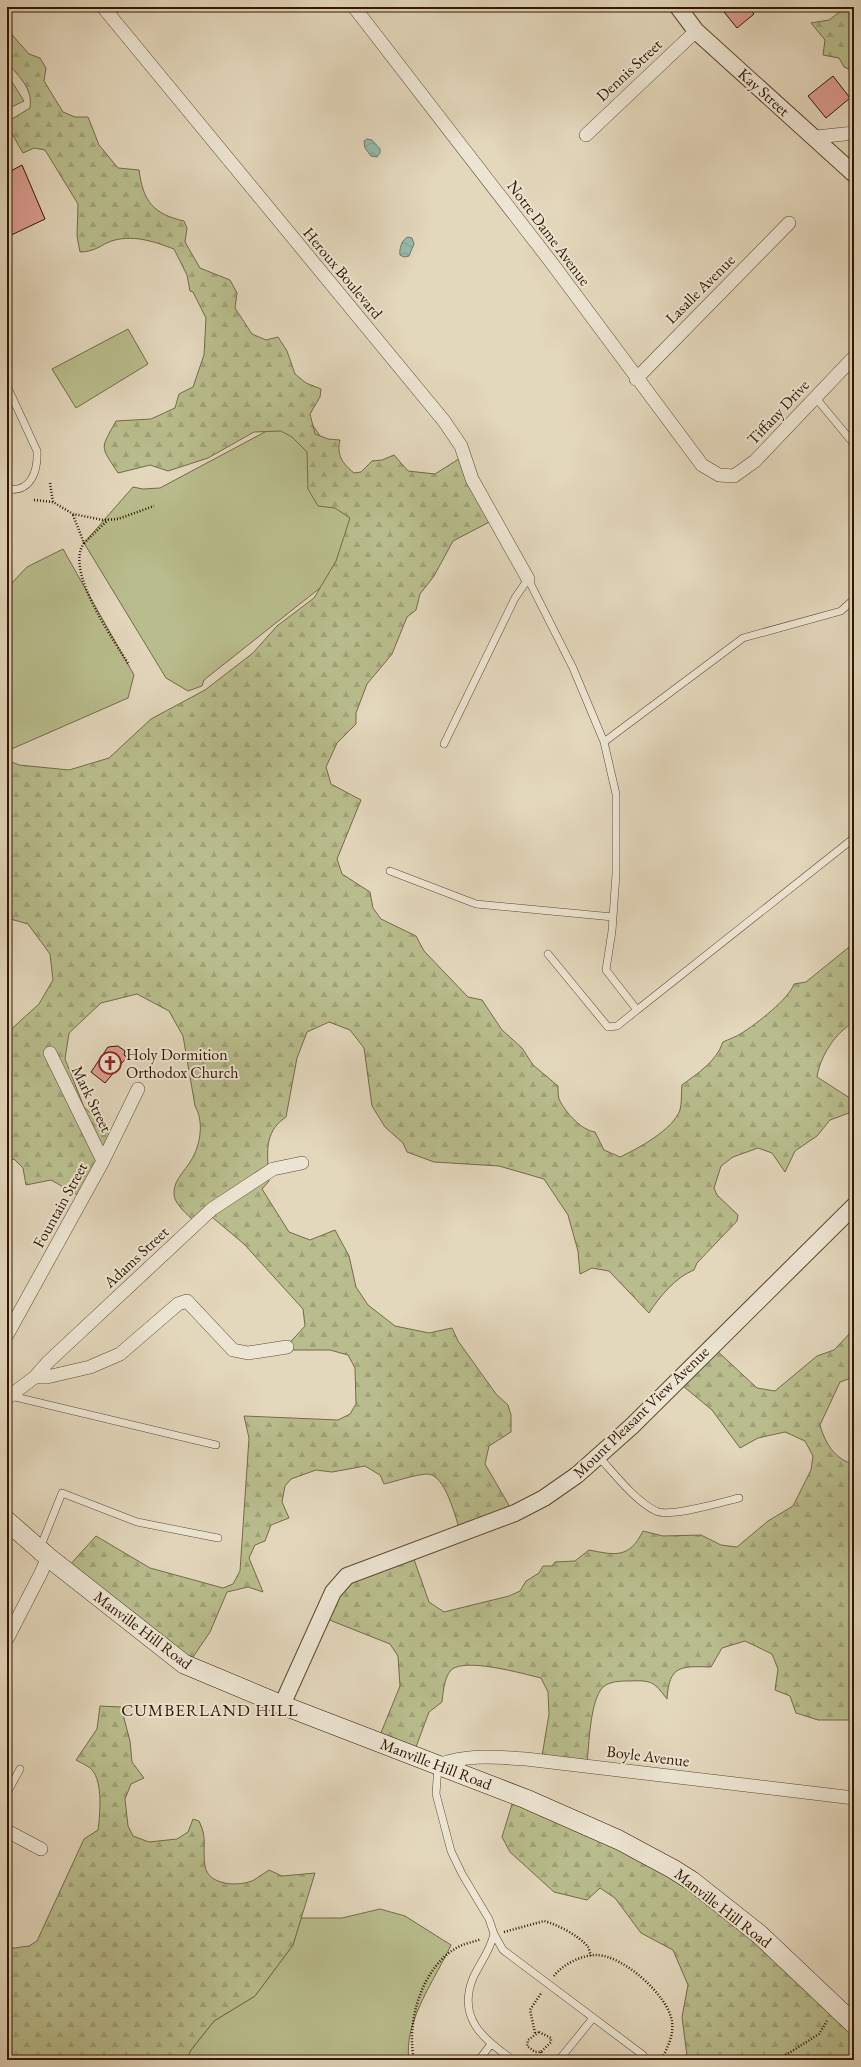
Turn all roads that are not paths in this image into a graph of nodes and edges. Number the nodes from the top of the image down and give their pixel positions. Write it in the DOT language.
graph roads {
  1 [pos="104,7"];
  2 [pos="354,7"];
  3 [pos="678,7"];
  4 [pos="696,31"];
  5 [pos="854,133"];
  6 [pos="586,135"];
  7 [pos="816,138"];
  8 [pos="854,174"];
  9 [pos="789,223"];
  10 [pos="854,357"];
  11 [pos="636,379"];
  12 [pos="7,386"];
  13 [pos="815,397"];
  14 [pos="854,444"];
  15 [pos="719,475"];
  16 [pos="7,489"];
  17 [pos="528,579"];
  18 [pos="854,599"];
  19 [pos="604,742"];
  20 [pos="444,744"];
  21 [pos="854,838"];
  22 [pos="390,871"];
  23 [pos="613,917"];
  24 [pos="548,954"];
  25 [pos="637,1010"];
  26 [pos="50,1053"];
  27 [pos="138,1089"];
  28 [pos="104,1161"];
  29 [pos="302,1163"];
  30 [pos="854,1206"];
  31 [pos="9,1324"];
  32 [pos="287,1347"];
  33 [pos="35,1377"];
  34 [pos="9,1397"];
  35 [pos="216,1445"];
  36 [pos="598,1456"];
  37 [pos="739,1498"];
  38 [pos="7,1521"];
  39 [pos="218,1538"];
  40 [pos="44,1553"];
  41 [pos="7,1639"];
  42 [pos="282,1705"];
  43 [pos="438,1765"];
  44 [pos="20,1769"];
  45 [pos="7,1793"];
  46 [pos="854,1798"];
  47 [pos="7,1831"];
  48 [pos="41,1849"];
  49 [pos="494,1934"];
  50 [pos="593,2018"];
  51 [pos="854,2024"];
  52 [pos="491,2044"];
  53 [pos="643,2055"];
  54 [pos="479,2060"];
  55 [pos="513,2060"];
  56 [pos="559,2060"];
  1 -- 17 [label="street, Heroux Boulevard"];
  2 -- 11 [label="street, Notre Dame Avenue"];
  3 -- 4 [label="street, Kay Street"];
  4 -- 6 [label="street, Dennis Street"];
  4 -- 7 [label="street, Kay Street"];
  5 -- 7 [label="street"];
  7 -- 8 [label="street, Kay Street"];
  9 -- 11 [label="street, Lasalle Avenue"];
  10 -- 13 [label="street, Tiffany Drive"];
  11 -- 15 [label="street, Notre Dame Avenue"];
  12 -- 16 [label="lane"];
  13 -- 14 [label="lane"];
  13 -- 15 [label="street, Tiffany Drive"];
  17 -- 19 [label="lane"];
  17 -- 20 [label="lane"];
  18 -- 19 [label="lane"];
  19 -- 23 [label="lane"];
  21 -- 25 [label="lane"];
  22 -- 23 [label="lane"];
  23 -- 25 [label="lane"];
  24 -- 25 [label="lane"];
  26 -- 28 [label="street, Mark Street"];
  27 -- 28 [label="street, Fountain Street"];
  28 -- 31 [label="street, Fountain Street"];
  29 -- 33 [label="street, Adams Street"];
  30 -- 36 [label="street, Mount Pleasant View Avenue"];
  32 -- 33 [label="street"];
  33 -- 34 [label="street, Adams Street"];
  34 -- 35 [label="lane"];
  36 -- 37 [label="lane"];
  36 -- 42 [label="street, Mount Pleasant View Avenue"];
  38 -- 40 [label="main road, Manville Hill Road"];
  39 -- 40 [label="lane"];
  40 -- 41 [label="street"];
  40 -- 42 [label="main road, Manville Hill Road"];
  42 -- 43 [label="main road, Manville Hill Road"];
  43 -- 46 [label="street, Boyle Avenue"];
  43 -- 49 [label="lane"];
  43 -- 51 [label="main road, Manville Hill Road"];
  44 -- 45 [label="lane"];
  47 -- 48 [label="street"];
  49 -- 50 [label="lane"];
  49 -- 52 [label="lane"];
  50 -- 53 [label="lane"];
  50 -- 56 [label="lane"];
  52 -- 54 [label="lane"];
  52 -- 55 [label="lane"];
}
